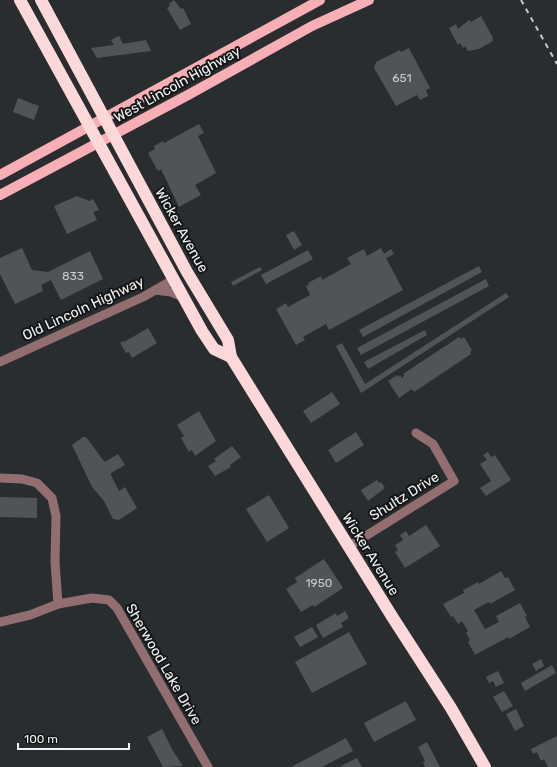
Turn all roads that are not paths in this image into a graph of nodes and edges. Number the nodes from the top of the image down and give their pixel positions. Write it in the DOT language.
graph roads {
  1 [pos="20,0"];
  2 [pos="41,0"];
  3 [pos="320,0"];
  4 [pos="369,0"];
  5 [pos="105,118"];
  6 [pos="89,126"];
  7 [pos="114,134"];
  8 [pos="98,143"];
  9 [pos="0,175"];
  10 [pos="0,195"];
  11 [pos="173,280"];
  12 [pos="155,290"];
  13 [pos="183,297"];
  14 [pos="209,309"];
  15 [pos="231,357"];
  16 [pos="0,362"];
  17 [pos="416,433"];
  18 [pos="0,478"];
  19 [pos="348,547"];
  20 [pos="58,604"];
  21 [pos="0,622"];
  22 [pos="208,767"];
  23 [pos="485,767"];
  1 -- 6 [label="highway"];
  2 -- 5 [label="highway, Wicker Avenue"];
  3 -- 5 [label="main road, West Lincoln Highway"];
  4 -- 7 [label="main road, West Lincoln Highway"];
  5 -- 6 [label="main road, West Lincoln Highway"];
  5 -- 7 [label="highway, Wicker Avenue"];
  6 -- 8 [label="highway"];
  6 -- 9 [label="main road, West Lincoln Highway"];
  7 -- 8 [label="main road, West Lincoln Highway"];
  7 -- 14 [label="highway, Wicker Avenue"];
  8 -- 10 [label="main road, West Lincoln Highway"];
  8 -- 11 [label="highway"];
  11 -- 12 [label="street, Old Lincoln Highway"];
  11 -- 13 [label="highway"];
  11 -- 14 [label="highway"];
  12 -- 13 [label="street, Old Lincoln Highway"];
  12 -- 16 [label="street, Old Lincoln Highway"];
  13 -- 15 [label="highway"];
  14 -- 15 [label="highway, Wicker Avenue"];
  15 -- 19 [label="highway, Wicker Avenue"];
  17 -- 19 [label="street, Shultz Drive"];
  18 -- 20 [label="street"];
  19 -- 23 [label="highway, Wicker Avenue"];
  20 -- 21 [label="street, Sherwood Lake Drive"];
  20 -- 22 [label="street, Sherwood Lake Drive"];
}
